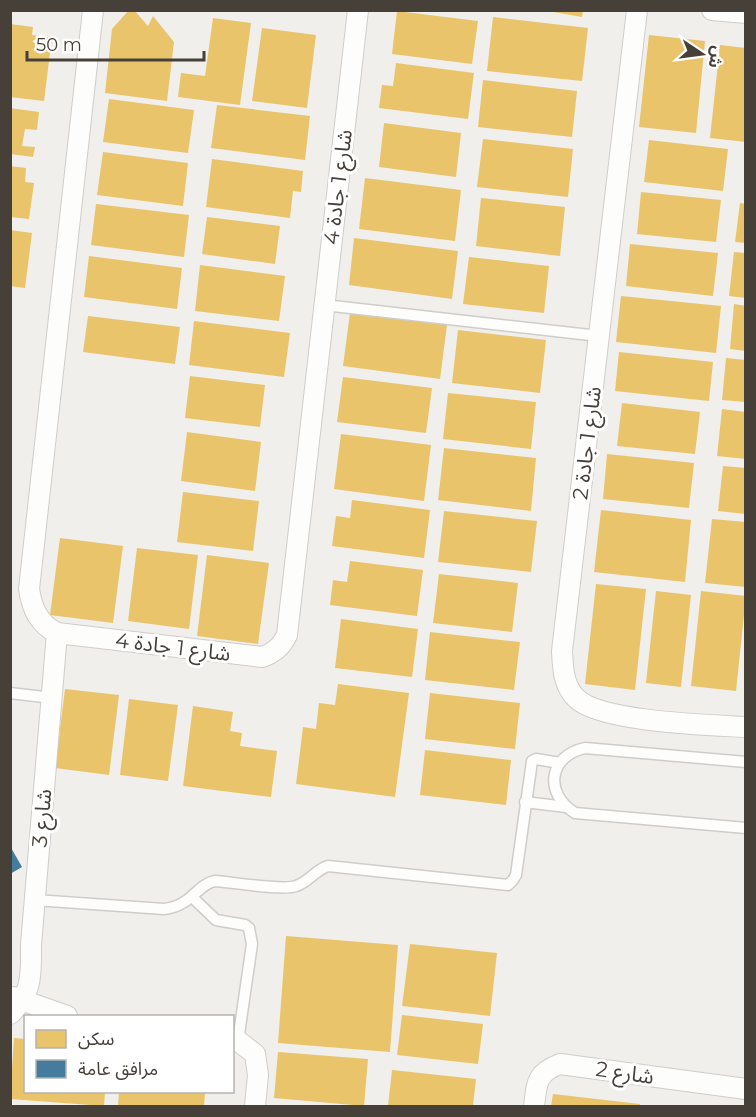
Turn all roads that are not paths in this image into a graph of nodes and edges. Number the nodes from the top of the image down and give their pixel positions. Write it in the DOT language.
graph roads {
  1 [pos="93,10"];
  2 [pos="358,10"];
  3 [pos="638,10"];
  4 [pos="712,10"];
  5 [pos="746,13"];
  6 [pos="324,305"];
  7 [pos="599,336"];
  8 [pos="57,633"];
  9 [pos="10,693"];
  10 [pos="52,698"];
  11 [pos="746,727"];
  12 [pos="746,762"];
  13 [pos="560,763"];
  14 [pos="525,802"];
  15 [pos="566,807"];
  16 [pos="746,828"];
  17 [pos="192,897"];
  18 [pos="35,900"];
  19 [pos="15,1004"];
  20 [pos="59,1015"];
  21 [pos="235,1040"];
  22 [pos="746,1089"];
  23 [pos="255,1107"];
  24 [pos="534,1107"];
  1 -- 8 [label="street"];
  2 -- 6 [label="street, شارع 1 جادة 4"];
  3 -- 7 [label="street, شارع 1 جادة 2"];
  4 -- 5 [label="street"];
  6 -- 7 [label="lane"];
  6 -- 8 [label="street, شارع 1 جادة 4"];
  7 -- 11 [label="street, شارع 1 جادة 2"];
  8 -- 10 [label="street, شارع 3"];
  9 -- 10 [label="lane"];
  10 -- 18 [label="street, شارع 3"];
  12 -- 13 [label="lane"];
  13 -- 14 [label="lane"];
  13 -- 15 [label="lane"];
  14 -- 15 [label="lane"];
  14 -- 17 [label="lane"];
  15 -- 16 [label="lane"];
  17 -- 18 [label="lane"];
  17 -- 21 [label="lane"];
  18 -- 19 [label="street, شارع 3"];
  19 -- 20 [label="street, شارع 3"];
  21 -- 23 [label="street"];
  22 -- 24 [label="street, شارع 2"];
}
